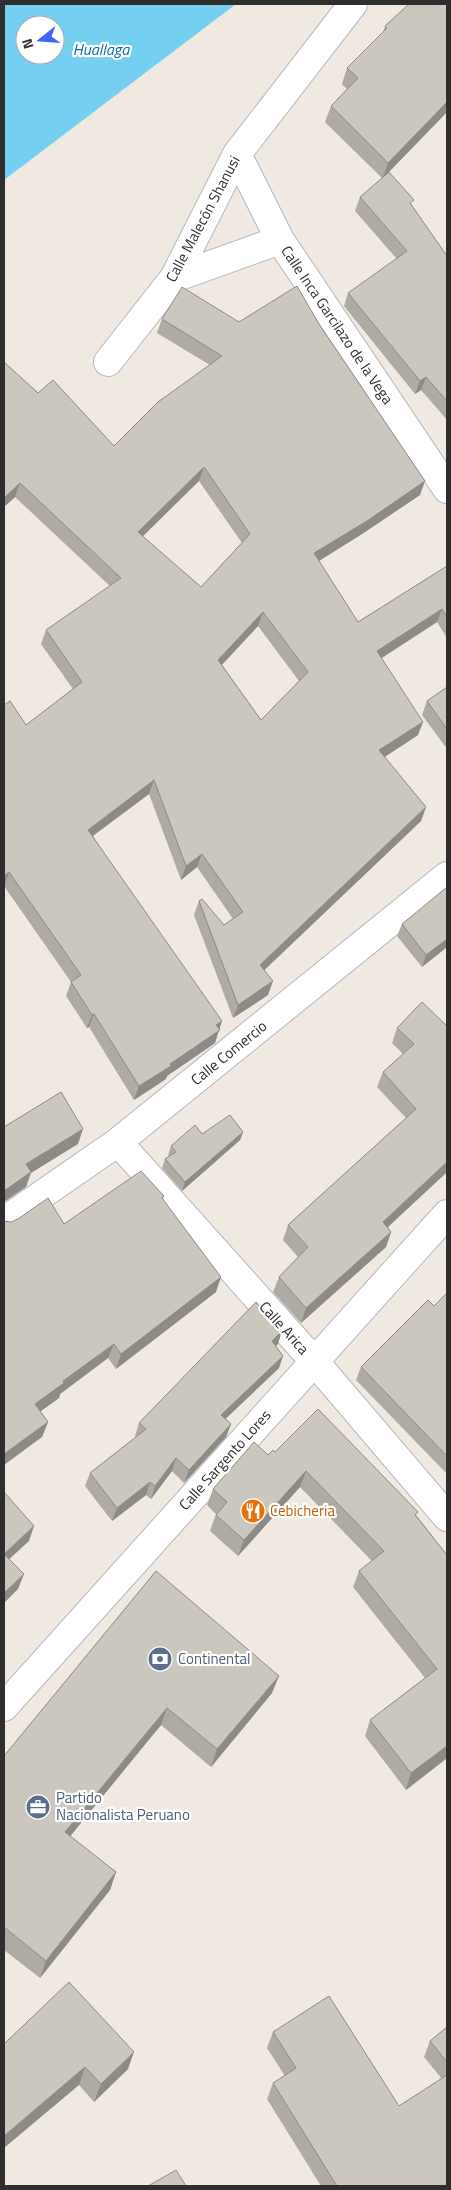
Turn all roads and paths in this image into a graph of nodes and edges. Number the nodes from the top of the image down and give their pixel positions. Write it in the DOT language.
graph roads {
  1 [pos="353,4"];
  2 [pos="236,154"];
  3 [pos="280,240"];
  4 [pos="174,278"];
  5 [pos="108,362"];
  6 [pos="447,489"];
  7 [pos="447,876"];
  8 [pos="118,1142"];
  9 [pos="447,1214"];
  10 [pos="4,1221"];
  11 [pos="314,1361"];
  12 [pos="447,1517"];
  13 [pos="4,1707"];
  1 -- 2 [label="street, Calle Malecón Shanusi"];
  2 -- 3 [label="street, Calle Inca Garcilazo de la Vega"];
  2 -- 4 [label="street, Calle Malecón Shanusi"];
  3 -- 4 [label="street"];
  3 -- 6 [label="street, Calle Inca Garcilazo de la Vega"];
  4 -- 5 [label="street, Calle Malecón Shanusi"];
  7 -- 8 [label="street, Calle Comercio"];
  8 -- 10 [label="street, Calle Comercio"];
  8 -- 11 [label="street, Calle Arica"];
  9 -- 11 [label="street, Calle Sargento Lores"];
  11 -- 12 [label="street, Calle Arica"];
  11 -- 13 [label="street, Calle Sargento Lores"];
}
